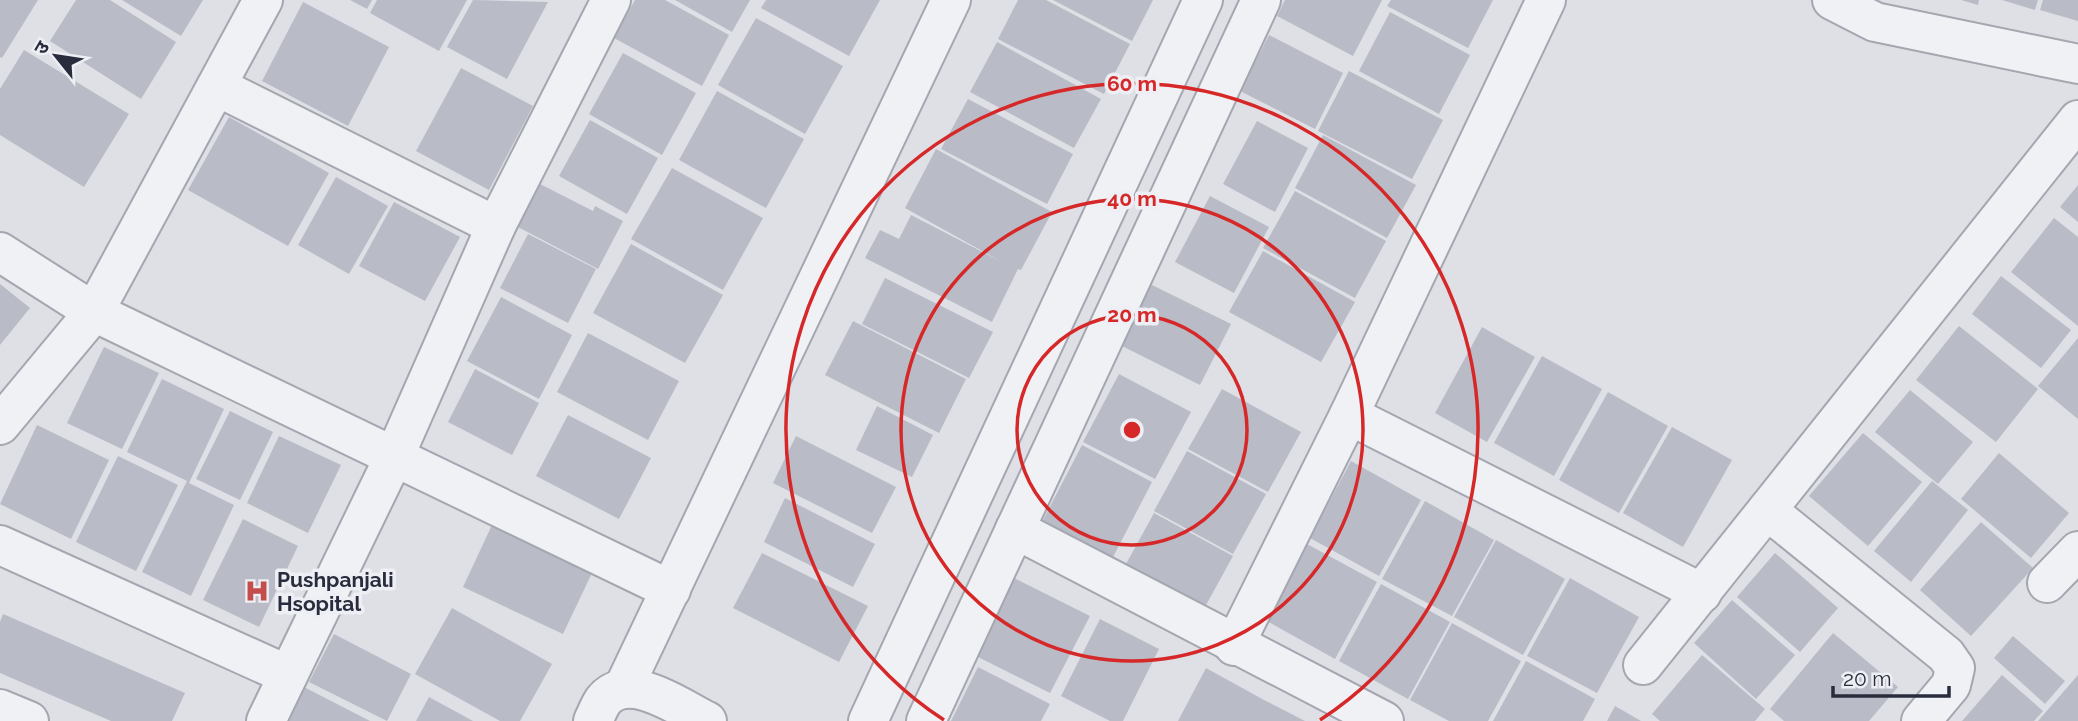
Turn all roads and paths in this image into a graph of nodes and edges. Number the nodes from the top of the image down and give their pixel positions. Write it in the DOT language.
graph roads {
  1 [pos="263,0"];
  2 [pos="611,0"];
  3 [pos="951,0"];
  4 [pos="1203,0"];
  5 [pos="1261,0"];
  6 [pos="1546,0"];
  7 [pos="1832,0"];
  8 [pos="2078,64"];
  9 [pos="218,86"];
  10 [pos="2078,120"];
  11 [pos="496,226"];
  12 [pos="0,252"];
  13 [pos="94,312"];
  14 [pos="1349,415"];
  15 [pos="0,425"];
  16 [pos="395,455"];
  17 [pos="1767,510"];
  18 [pos="1015,529"];
  19 [pos="0,545"];
  20 [pos="2078,551"];
  21 [pos="2048,583"];
  22 [pos="671,590"];
  23 [pos="1702,593"];
  24 [pos="1234,646"];
  25 [pos="1643,665"];
  26 [pos="288,675"];
  27 [pos="623,689"];
  28 [pos="0,709"];
  29 [pos="29,721"];
  30 [pos="266,721"];
  31 [pos="593,721"];
  32 [pos="707,721"];
  33 [pos="868,721"];
  34 [pos="926,721"];
  35 [pos="1384,721"];
  36 [pos="1922,721"];
  1 -- 9 [label="street"];
  2 -- 11 [label="street"];
  3 -- 22 [label="street"];
  4 -- 33 [label="street"];
  5 -- 18 [label="street"];
  6 -- 14 [label="street"];
  7 -- 8 [label="street"];
  9 -- 11 [label="street"];
  9 -- 13 [label="street"];
  10 -- 17 [label="street"];
  11 -- 16 [label="street"];
  12 -- 13 [label="street"];
  13 -- 15 [label="street"];
  13 -- 16 [label="street"];
  14 -- 23 [label="street"];
  14 -- 24 [label="street"];
  16 -- 22 [label="street"];
  16 -- 26 [label="street"];
  17 -- 23 [label="street"];
  17 -- 36 [label="street"];
  18 -- 24 [label="street"];
  18 -- 34 [label="street"];
  19 -- 26 [label="street"];
  20 -- 21 [label="street"];
  22 -- 27 [label="street"];
  23 -- 25 [label="street"];
  24 -- 35 [label="street"];
  26 -- 30 [label="street"];
  27 -- 31 [label="street"];
  27 -- 32 [label="street"];
  28 -- 29 [label="street"];
}
